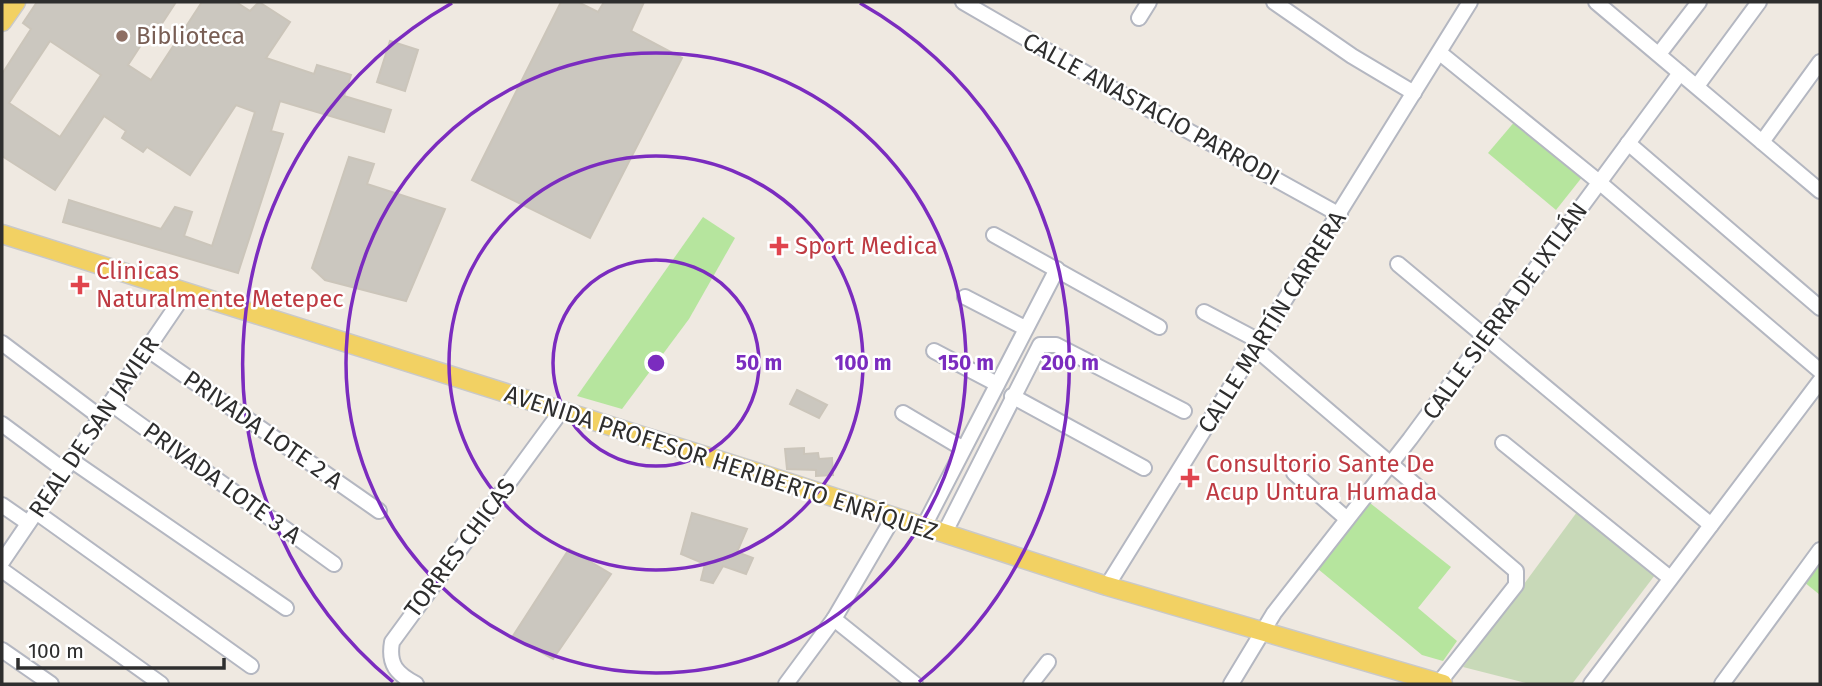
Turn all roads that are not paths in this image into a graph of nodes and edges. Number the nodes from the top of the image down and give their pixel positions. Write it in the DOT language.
graph roads {
  1 [pos="963,2"];
  2 [pos="1149,2"];
  3 [pos="1275,2"];
  4 [pos="1470,2"];
  5 [pos="1699,2"];
  6 [pos="1759,2"];
  7 [pos="1603,4"];
  8 [pos="1139,18"];
  9 [pos="1440,53"];
  10 [pos="1659,54"];
  11 [pos="1820,62"];
  12 [pos="1680,73"];
  13 [pos="1697,86"];
  14 [pos="1414,93"];
  15 [pos="1762,142"];
  16 [pos="1628,143"];
  17 [pos="1600,182"];
  18 [pos="1820,191"];
  19 [pos="1340,215"];
  20 [pos="2,234"];
  21 [pos="995,235"];
  22 [pos="1398,264"];
  23 [pos="1057,269"];
  24 [pos="186,292"];
  25 [pos="965,297"];
  26 [pos="1820,308"];
  27 [pos="1204,312"];
  28 [pos="1158,327"];
  29 [pos="1025,328"];
  30 [pos="1486,337"];
  31 [pos="2,343"];
  32 [pos="1259,346"];
  33 [pos="147,349"];
  34 [pos="934,351"];
  35 [pos="1820,370"];
  36 [pos="1820,382"];
  37 [pos="997,384"];
  38 [pos="1012,396"];
  39 [pos="110,403"];
  40 [pos="562,410"];
  41 [pos="1184,411"];
  42 [pos="903,413"];
  43 [pos="100,417"];
  44 [pos="2,424"];
  45 [pos="1503,443"];
  46 [pos="962,448"];
  47 [pos="1390,464"];
  48 [pos="67,465"];
  49 [pos="1144,468"];
  50 [pos="1294,472"];
  51 [pos="2,505"];
  52 [pos="379,511"];
  53 [pos="32,518"];
  54 [pos="893,518"];
  55 [pos="1347,519"];
  56 [pos="1711,525"];
  57 [pos="923,528"];
  58 [pos="944,534"];
  59 [pos="1820,550"];
  60 [pos="2,562"];
  61 [pos="334,564"];
  62 [pos="2,570"];
  63 [pos="1670,579"];
  64 [pos="1107,586"];
  65 [pos="286,608"];
  66 [pos="834,619"];
  67 [pos="1262,632"];
  68 [pos="2,650"];
  69 [pos="1048,662"];
  70 [pos="251,666"];
  71 [pos="51,684"];
  72 [pos="161,684"];
  73 [pos="416,684"];
  74 [pos="786,684"];
  75 [pos="915,684"];
  76 [pos="1031,684"];
  77 [pos="1231,684"];
  78 [pos="1440,684"];
  79 [pos="1591,684"];
  80 [pos="1721,684"];
  1 -- 19 [label="street, CALLE ANASTACIO PARRODI"];
  2 -- 8 [label="street"];
  3 -- 14 [label="street"];
  4 -- 9 [label="street, CALLE MARTÍN CARRERA"];
  5 -- 10 [label="street"];
  6 -- 13 [label="street"];
  7 -- 10 [label="street"];
  9 -- 14 [label="street, CALLE MARTÍN CARRERA"];
  9 -- 17 [label="street"];
  10 -- 12 [label="street"];
  11 -- 15 [label="street"];
  12 -- 13 [label="street"];
  12 -- 16 [label="street, CALLE SIERRA DE IXTLÁN"];
  13 -- 15 [label="street"];
  14 -- 19 [label="street, CALLE MARTÍN CARRERA"];
  15 -- 18 [label="street"];
  16 -- 17 [label="street, CALLE SIERRA DE IXTLÁN"];
  16 -- 26 [label="street"];
  17 -- 30 [label="street, CALLE SIERRA DE IXTLÁN"];
  17 -- 35 [label="street"];
  19 -- 32 [label="street, CALLE MARTÍN CARRERA"];
  20 -- 24 [label="main road, AVENIDA PROFESOR HERIBERTO ENRÍQUEZ"];
  21 -- 23 [label="street"];
  22 -- 30 [label="street"];
  23 -- 28 [label="street"];
  23 -- 29 [label="street"];
  24 -- 33 [label="street, REAL DE SAN JAVIER"];
  24 -- 40 [label="main road, AVENIDA PROFESOR HERIBERTO ENRÍQUEZ"];
  25 -- 29 [label="street"];
  27 -- 32 [label="street"];
  29 -- 37 [label="street"];
  30 -- 47 [label="street, CALLE SIERRA DE IXTLÁN"];
  30 -- 56 [label="street"];
  31 -- 43 [label="street"];
  32 -- 47 [label="street"];
  32 -- 64 [label="street, CALLE MARTÍN CARRERA"];
  33 -- 39 [label="street, REAL DE SAN JAVIER"];
  33 -- 52 [label="street, PRIVADA LOTE 2 A"];
  34 -- 37 [label="street"];
  36 -- 56 [label="street"];
  37 -- 46 [label="street"];
  38 -- 41 [label="street"];
  38 -- 49 [label="street"];
  38 -- 58 [label="street"];
  39 -- 43 [label="street, REAL DE SAN JAVIER"];
  39 -- 61 [label="street, PRIVADA LOTE 3 A"];
  40 -- 54 [label="main road, AVENIDA PROFESOR HERIBERTO ENRÍQUEZ"];
  40 -- 73 [label="street, TORRES CHICAS"];
  42 -- 46 [label="street"];
  43 -- 48 [label="street, REAL DE SAN JAVIER"];
  44 -- 48 [label="street"];
  45 -- 63 [label="street"];
  46 -- 57 [label="street"];
  47 -- 55 [label="street, CALLE SIERRA DE IXTLÁN"];
  47 -- 78 [label="street"];
  48 -- 53 [label="street, REAL DE SAN JAVIER"];
  48 -- 65 [label="street"];
  50 -- 55 [label="street"];
  51 -- 53 [label="street"];
  53 -- 60 [label="street, REAL DE SAN JAVIER"];
  53 -- 70 [label="street"];
  54 -- 57 [label="main road, AVENIDA PROFESOR HERIBERTO ENRÍQUEZ"];
  54 -- 66 [label="street"];
  55 -- 67 [label="street, CALLE SIERRA DE IXTLÁN"];
  56 -- 63 [label="street"];
  57 -- 58 [label="main road, AVENIDA PROFESOR HERIBERTO ENRÍQUEZ"];
  58 -- 64 [label="main road, AVENIDA PROFESOR HERIBERTO ENRÍQUEZ"];
  59 -- 80 [label="street"];
  62 -- 72 [label="street"];
  63 -- 79 [label="street"];
  64 -- 67 [label="main road, AVENIDA PROFESOR HERIBERTO ENRÍQUEZ"];
  66 -- 74 [label="street"];
  66 -- 75 [label="street"];
  67 -- 77 [label="street, CALLE SIERRA DE IXTLÁN"];
  67 -- 78 [label="main road, AVENIDA PROFESOR HERIBERTO ENRÍQUEZ"];
  68 -- 71 [label="street"];
  69 -- 76 [label="street"];
}
